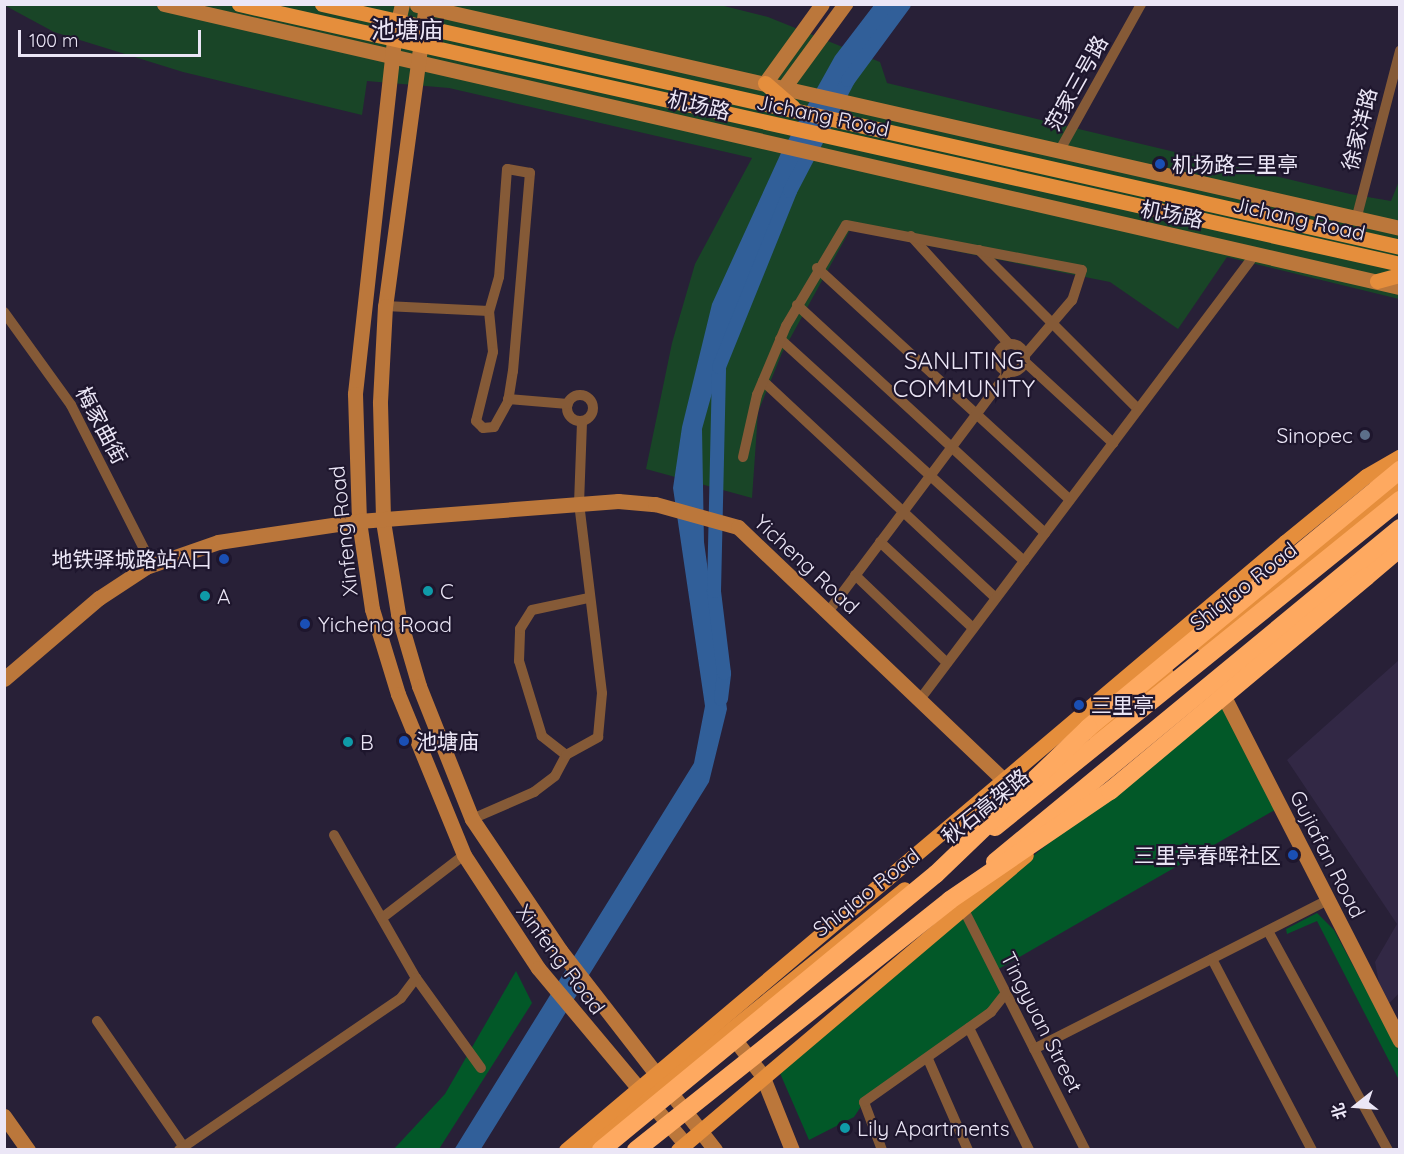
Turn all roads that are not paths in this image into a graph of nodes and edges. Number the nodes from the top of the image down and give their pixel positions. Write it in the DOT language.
graph roads {
  1 [pos="164,4"];
  2 [pos="239,4"];
  3 [pos="322,4"];
  4 [pos="822,4"];
  5 [pos="845,4"];
  6 [pos="1140,4"];
  7 [pos="422,5"];
  8 [pos="400,12"];
  9 [pos="420,25"];
  10 [pos="393,40"];
  11 [pos="417,45"];
  12 [pos="1400,51"];
  13 [pos="392,56"];
  14 [pos="415,63"];
  15 [pos="765,83"];
  16 [pos="784,86"];
  17 [pos="803,110"];
  18 [pos="1061,148"];
  19 [pos="1357,216"];
  20 [pos="1400,228"];
  21 [pos="912,236"];
  22 [pos="1400,247"];
  23 [pos="978,250"];
  24 [pos="1256,253"];
  25 [pos="1400,264"];
  26 [pos="817,268"];
  27 [pos="1400,274"];
  28 [pos="1377,281"];
  29 [pos="1400,287"];
  30 [pos="797,305"];
  31 [pos="385,306"];
  32 [pos="489,311"];
  33 [pos="4,312"];
  34 [pos="1054,325"];
  35 [pos="780,339"];
  36 [pos="1009,344"];
  37 [pos="1025,358"];
  38 [pos="1008,372"];
  39 [pos="763,381"];
  40 [pos="508,399"];
  41 [pos="568,404"];
  42 [pos="1138,409"];
  43 [pos="979,415"];
  44 [pos="582,421"];
  45 [pos="1113,443"];
  46 [pos="954,449"];
  47 [pos="1400,456"];
  48 [pos="743,457"];
  49 [pos="1400,470"];
  50 [pos="933,478"];
  51 [pos="1400,487"];
  52 [pos="1070,500"];
  53 [pos="1400,500"];
  54 [pos="579,504"];
  55 [pos="904,513"];
  56 [pos="359,521"];
  57 [pos="383,521"];
  58 [pos="1400,528"];
  59 [pos="1045,533"];
  60 [pos="880,542"];
  61 [pos="1400,546"];
  62 [pos="1024,561"];
  63 [pos="152,565"];
  64 [pos="855,575"];
  65 [pos="588,598"];
  66 [pos="996,598"];
  67 [pos="828,612"];
  68 [pos="973,628"];
  69 [pos="947,663"];
  70 [pos="4,679"];
  71 [pos="1219,687"];
  72 [pos="921,698"];
  73 [pos="566,755"];
  74 [pos="1005,781"];
  75 [pos="1027,793"];
  76 [pos="472,819"];
  77 [pos="334,835"];
  78 [pos="464,855"];
  79 [pos="936,874"];
  80 [pos="950,900"];
  81 [pos="1328,900"];
  82 [pos="965,912"];
  83 [pos="382,918"];
  84 [pos="1268,931"];
  85 [pos="1212,959"];
  86 [pos="416,978"];
  87 [pos="1006,993"];
  88 [pos="97,1021"];
  89 [pos="969,1028"];
  90 [pos="727,1029"];
  91 [pos="1400,1040"];
  92 [pos="1034,1049"];
  93 [pos="927,1059"];
  94 [pos="481,1068"];
  95 [pos="659,1075"];
  96 [pos="762,1075"];
  97 [pos="639,1094"];
  98 [pos="4,1116"];
  99 [pos="700,1131"];
  100 [pos="681,1147"];
  101 [pos="183,1148"];
  102 [pos="28,1149"];
  103 [pos="566,1149"];
  104 [pos="582,1149"];
  105 [pos="601,1149"];
  106 [pos="636,1149"];
  107 [pos="715,1149"];
  108 [pos="792,1149"];
  109 [pos="882,1149"];
  110 [pos="968,1149"];
  111 [pos="1029,1149"];
  112 [pos="1085,1149"];
  113 [pos="1311,1149"];
  114 [pos="1388,1149"];
  1 -- 13 [label="main road, 机场路"];
  2 -- 10 [label="main road, Jichang Road"];
  3 -- 8 [label="main road, Jichang Road"];
  4 -- 15 [label="main road"];
  5 -- 16 [label="main road"];
  6 -- 18 [label="street, 范家三号路"];
  7 -- 9 [label="main road, Xinfeng Road"];
  7 -- 15 [label="main road, 机场路"];
  8 -- 9 [label="main road, Jichang Road"];
  8 -- 10 [label="main road, Xinfeng Road"];
  9 -- 11 [label="main road, Xinfeng Road"];
  9 -- 17 [label="main road, Jichang Road"];
  10 -- 11 [label="main road, Jichang Road"];
  10 -- 13 [label="main road, Xinfeng Road"];
  11 -- 14 [label="main road, Xinfeng Road"];
  11 -- 25 [label="main road, Jichang Road"];
  12 -- 19 [label="street, 徐家洋路"];
  13 -- 14 [label="main road, 机场路"];
  13 -- 56 [label="main road, Xinfeng Road"];
  14 -- 24 [label="main road, 机场路"];
  14 -- 31 [label="main road, Xinfeng Road"];
  15 -- 16 [label="main road, 机场路"];
  15 -- 17 [label="main road"];
  16 -- 18 [label="main road, 机场路"];
  17 -- 22 [label="main road, Jichang Road"];
  18 -- 19 [label="main road, 机场路"];
  19 -- 20 [label="main road, 机场路"];
  21 -- 23 [label="street"];
  21 -- 26 [label="street"];
  21 -- 36 [label="street"];
  23 -- 34 [label="street"];
  23 -- 34 [label="street"];
  24 -- 28 [label="main road, 机场路"];
  24 -- 42 [label="street"];
  26 -- 30 [label="street"];
  26 -- 43 [label="street"];
  27 -- 28 [label="main road"];
  28 -- 29 [label="main road, 机场路"];
  30 -- 35 [label="street"];
  30 -- 46 [label="street"];
  31 -- 32 [label="street"];
  31 -- 57 [label="main road, Xinfeng Road"];
  32 -- 40 [label="street"];
  32 -- 40 [label="street"];
  33 -- 63 [label="street, 梅家曲街"];
  34 -- 37 [label="street"];
  34 -- 42 [label="street"];
  35 -- 39 [label="street"];
  35 -- 50 [label="street"];
  36 -- 37 [label="street"];
  36 -- 38 [label="street"];
  37 -- 38 [label="street"];
  37 -- 45 [label="street"];
  38 -- 43 [label="street"];
  39 -- 48 [label="street"];
  39 -- 55 [label="street"];
  40 -- 41 [label="street"];
  41 -- 44 [label="street"];
  41 -- 44 [label="street"];
  42 -- 45 [label="street"];
  43 -- 46 [label="street"];
  43 -- 52 [label="street"];
  44 -- 54 [label="street"];
  45 -- 52 [label="street"];
  46 -- 50 [label="street"];
  46 -- 59 [label="street"];
  47 -- 74 [label="main road"];
  49 -- 79 [label="highway, bridge"];
  50 -- 55 [label="street"];
  50 -- 62 [label="street"];
  51 -- 75 [label="main road, Shiqiao Road"];
  52 -- 59 [label="street"];
  53 -- 79 [label="highway, 秋石高架路, bridge"];
  54 -- 57 [label="main road, Yicheng Road"];
  54 -- 65 [label="street"];
  54 -- 67 [label="main road, Yicheng Road"];
  55 -- 60 [label="street"];
  55 -- 66 [label="street"];
  56 -- 57 [label="main road, Yicheng Road"];
  56 -- 63 [label="main road, Yicheng Road"];
  56 -- 78 [label="main road, Xinfeng Road"];
  57 -- 76 [label="main road, Xinfeng Road"];
  58 -- 80 [label="highway, bridge"];
  59 -- 62 [label="street"];
  60 -- 64 [label="street"];
  60 -- 68 [label="street"];
  61 -- 71 [label="main road"];
  61 -- 80 [label="highway, bridge"];
  62 -- 66 [label="street"];
  63 -- 70 [label="main road, Yicheng Road"];
  64 -- 67 [label="street"];
  64 -- 69 [label="street"];
  65 -- 73 [label="street"];
  65 -- 73 [label="street"];
  66 -- 68 [label="street"];
  67 -- 72 [label="main road, Yicheng Road"];
  68 -- 69 [label="street"];
  69 -- 72 [label="street"];
  71 -- 81 [label="main road, Gujiafan Road"];
  71 -- 82 [label="main road"];
  72 -- 74 [label="main road, Yicheng Road"];
  73 -- 76 [label="street"];
  74 -- 75 [label="main road, Yicheng Road"];
  74 -- 95 [label="main road"];
  75 -- 90 [label="main road, Shiqiao Road"];
  76 -- 95 [label="main road, Xinfeng Road"];
  77 -- 83 [label="street"];
  78 -- 83 [label="street"];
  78 -- 97 [label="main road, Xinfeng Road"];
  79 -- 105 [label="highway, 秋石高架路, bridge"];
  80 -- 106 [label="highway, bridge"];
  81 -- 84 [label="street"];
  81 -- 91 [label="main road, Gujiafan Road"];
  82 -- 87 [label="street, Tingyuan Street"];
  82 -- 96 [label="main road"];
  83 -- 86 [label="street"];
  84 -- 85 [label="street"];
  84 -- 114 [label="street"];
  85 -- 92 [label="street"];
  85 -- 113 [label="street"];
  86 -- 94 [label="street"];
  86 -- 101 [label="street"];
  87 -- 89 [label="street"];
  87 -- 92 [label="street, Tingyuan Street"];
  88 -- 101 [label="street"];
  89 -- 93 [label="street"];
  89 -- 111 [label="street"];
  90 -- 95 [label="main road, Shiqiao Road"];
  90 -- 96 [label="main road"];
  92 -- 112 [label="street, Tingyuan Street"];
  93 -- 109 [label="street"];
  93 -- 110 [label="street"];
  95 -- 97 [label="main road, Shiqiao Road"];
  95 -- 99 [label="main road, Xinfeng Road"];
  96 -- 99 [label="main road"];
  96 -- 108 [label="main road"];
  97 -- 100 [label="main road, Xinfeng Road"];
  97 -- 103 [label="main road"];
  97 -- 104 [label="main road, Shiqiao Road"];
  98 -- 102 [label="main road"];
  99 -- 100 [label="main road"];
  99 -- 107 [label="main road, Xinfeng Road"];
}
